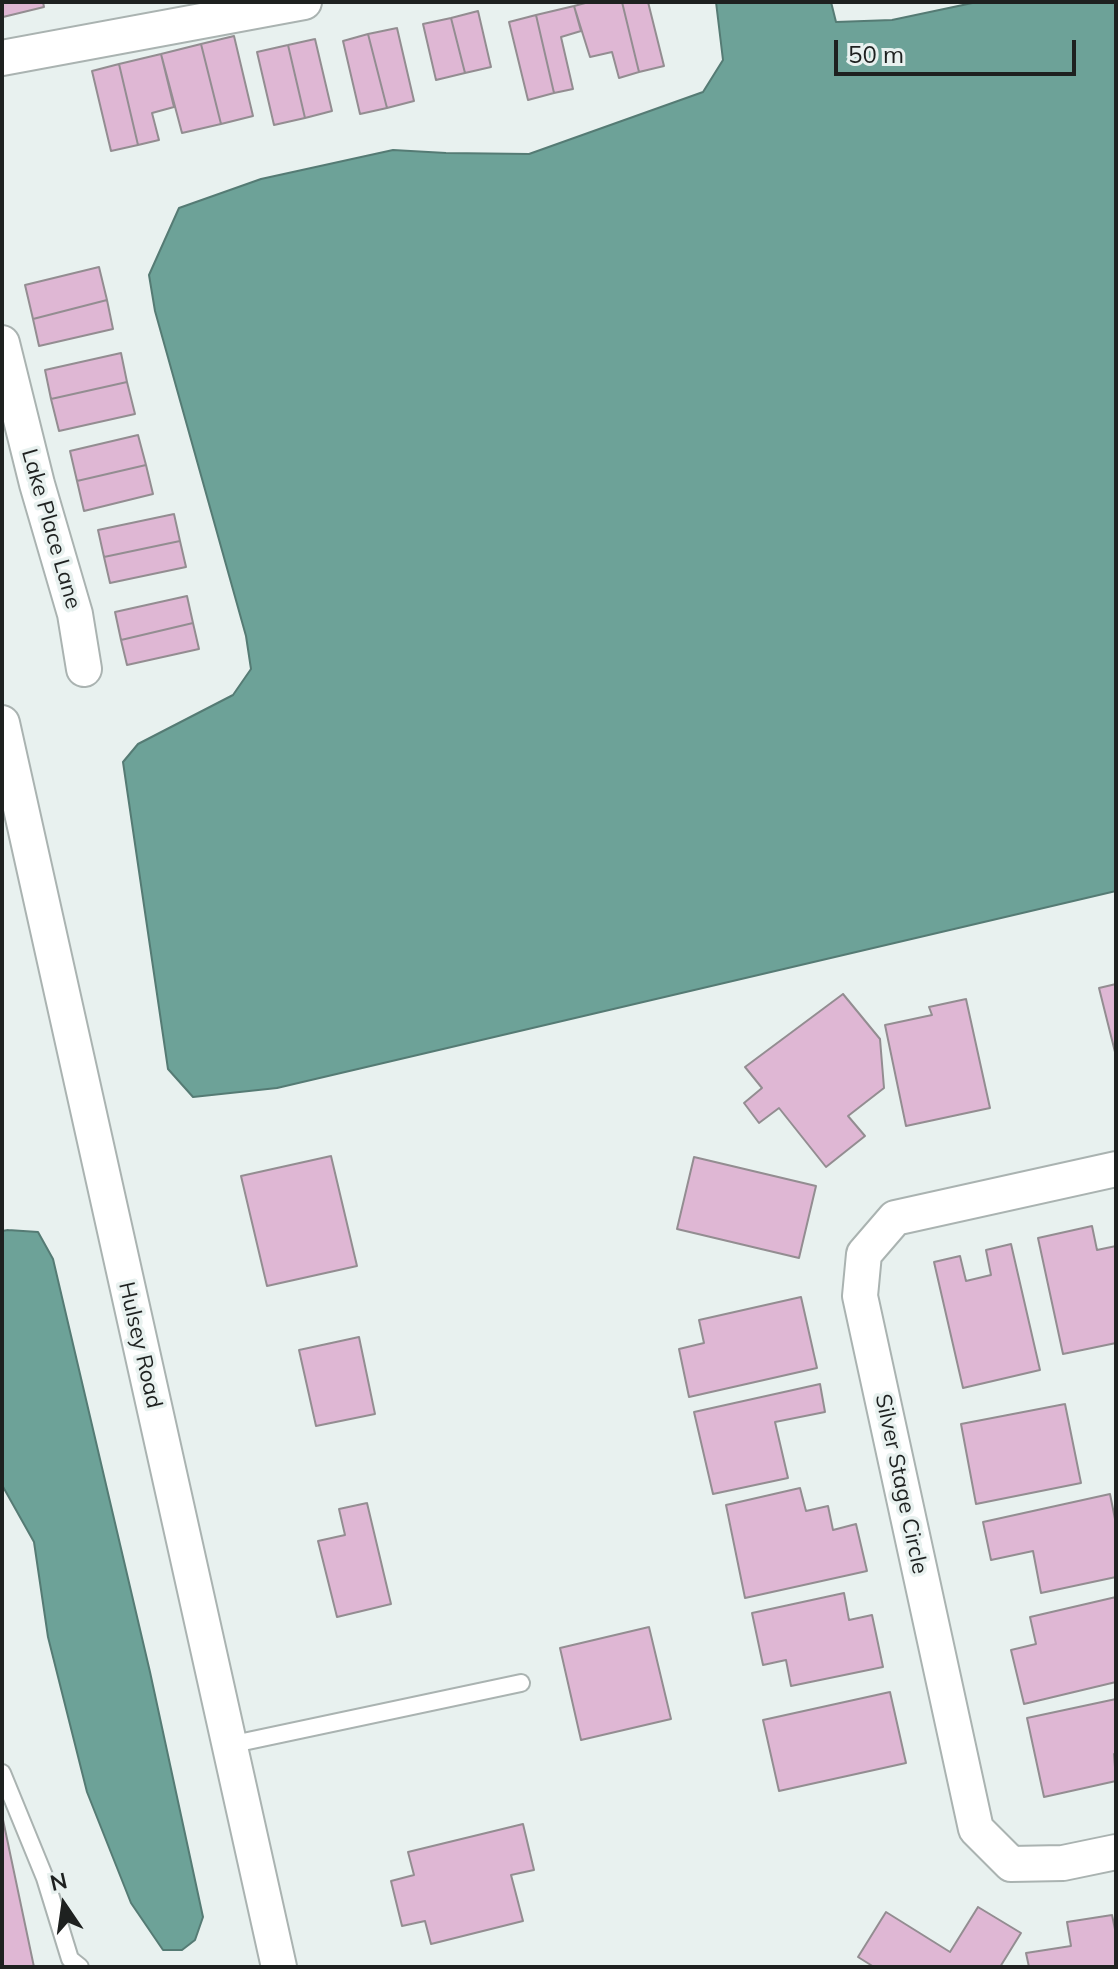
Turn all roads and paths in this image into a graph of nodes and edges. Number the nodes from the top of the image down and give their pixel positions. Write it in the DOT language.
graph roads {
  1 [pos="304,2"];
  2 [pos="2,58"];
  3 [pos="2,343"];
  4 [pos="84,669"];
  5 [pos="2,723"];
  6 [pos="1116,1169"];
  7 [pos="521,1683"];
  8 [pos="229,1745"];
  9 [pos="2,1773"];
  10 [pos="1116,1852"];
  11 [pos="80,1967"];
  12 [pos="279,1967"];
  1 -- 2 [label="street"];
  3 -- 4 [label="street, Lake Place Lane"];
  5 -- 8 [label="street, Hulsey Road"];
  6 -- 10 [label="street, Silver Stage Circle"];
  7 -- 8 [label="lane"];
  8 -- 12 [label="street, Hulsey Road"];
  9 -- 11 [label="lane"];
}
